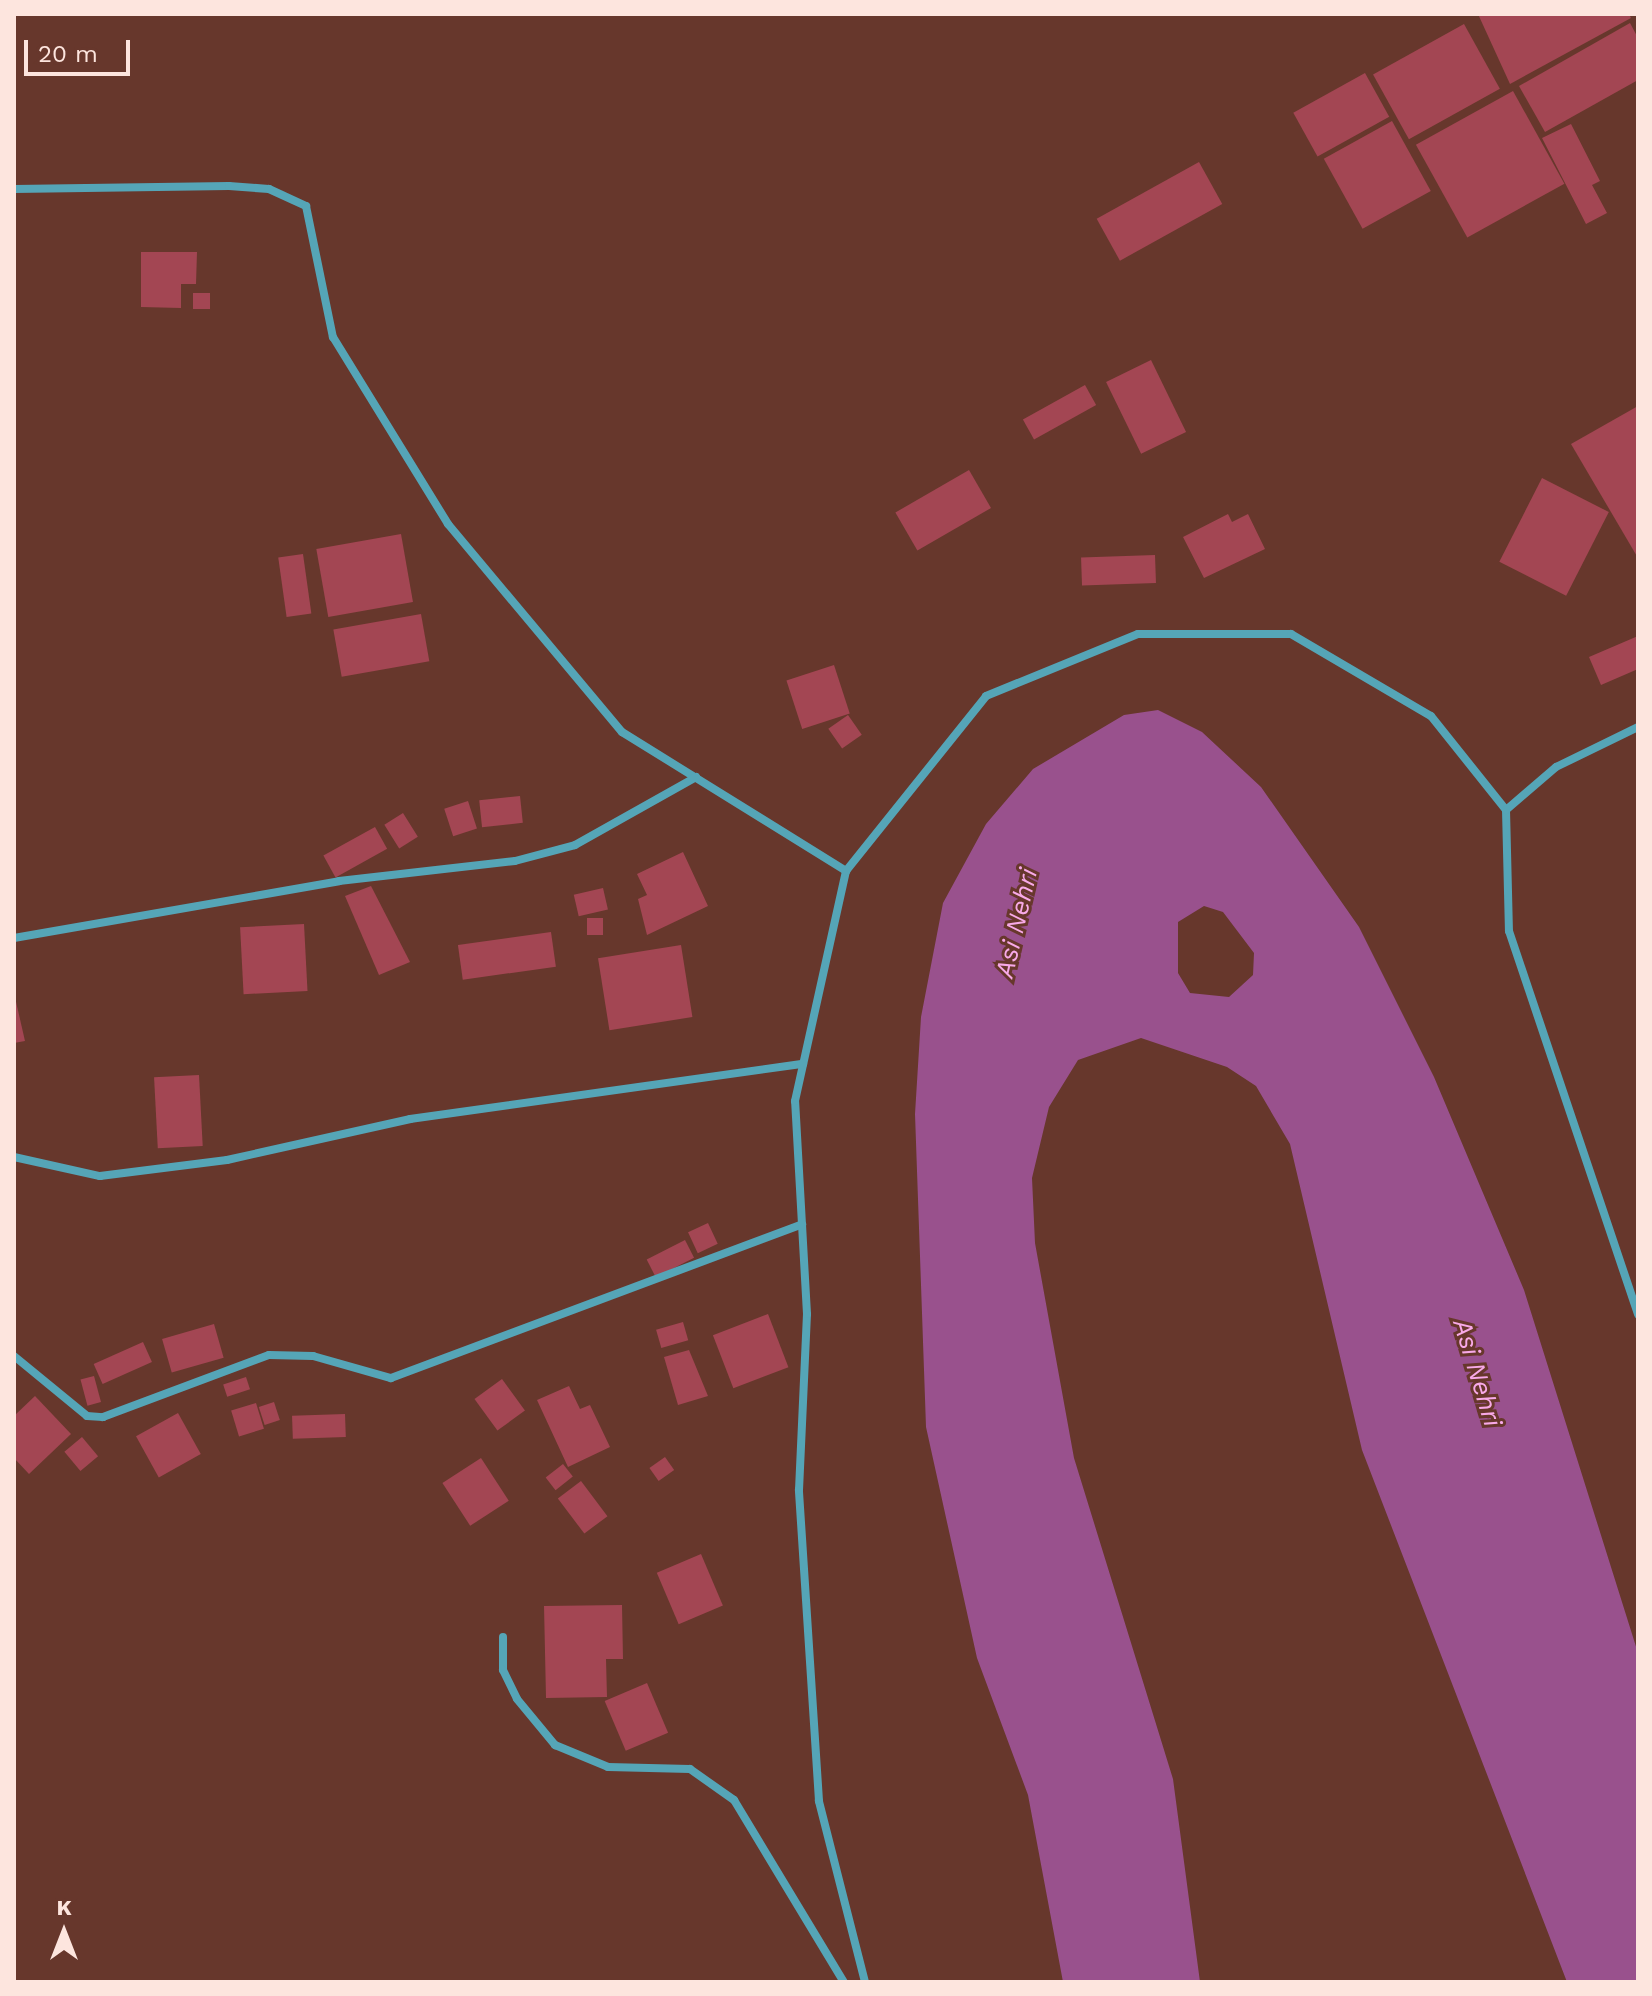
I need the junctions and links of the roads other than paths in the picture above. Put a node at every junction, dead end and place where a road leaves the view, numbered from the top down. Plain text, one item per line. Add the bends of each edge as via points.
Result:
1 (14, 189) edge
2 (1638, 727) edge
3 (696, 777) junction
4 (1506, 810) junction
5 (846, 871) junction
6 (14, 938) edge
7 (803, 1064) junction
8 (14, 1157) edge
9 (802, 1224) junction
10 (1638, 1315) edge
11 (14, 1356) edge
12 (503, 1637) dead end
13 (844, 1982) edge
14 (865, 1982) edge

1 - 3 street via 229,186 269,189 306,206 333,337 448,524 622,732
2 - 4 street via 1556,767
3 - 5 street
3 - 6 street via 575,845 515,861 339,881
4 - 5 street via 1431,716 1291,634 1138,634 986,696
4 - 10 street via 1509,931
5 - 7 street
7 - 8 street via 410,1119 227,1160 100,1176
7 - 9 street via 795,1101
9 - 11 street via 391,1378 313,1356 269,1355 103,1417 87,1416
9 - 14 street via 807,1314 799,1490 819,1801
12 - 13 street via 510,1685 555,1745 608,1767 690,1769 734,1800

